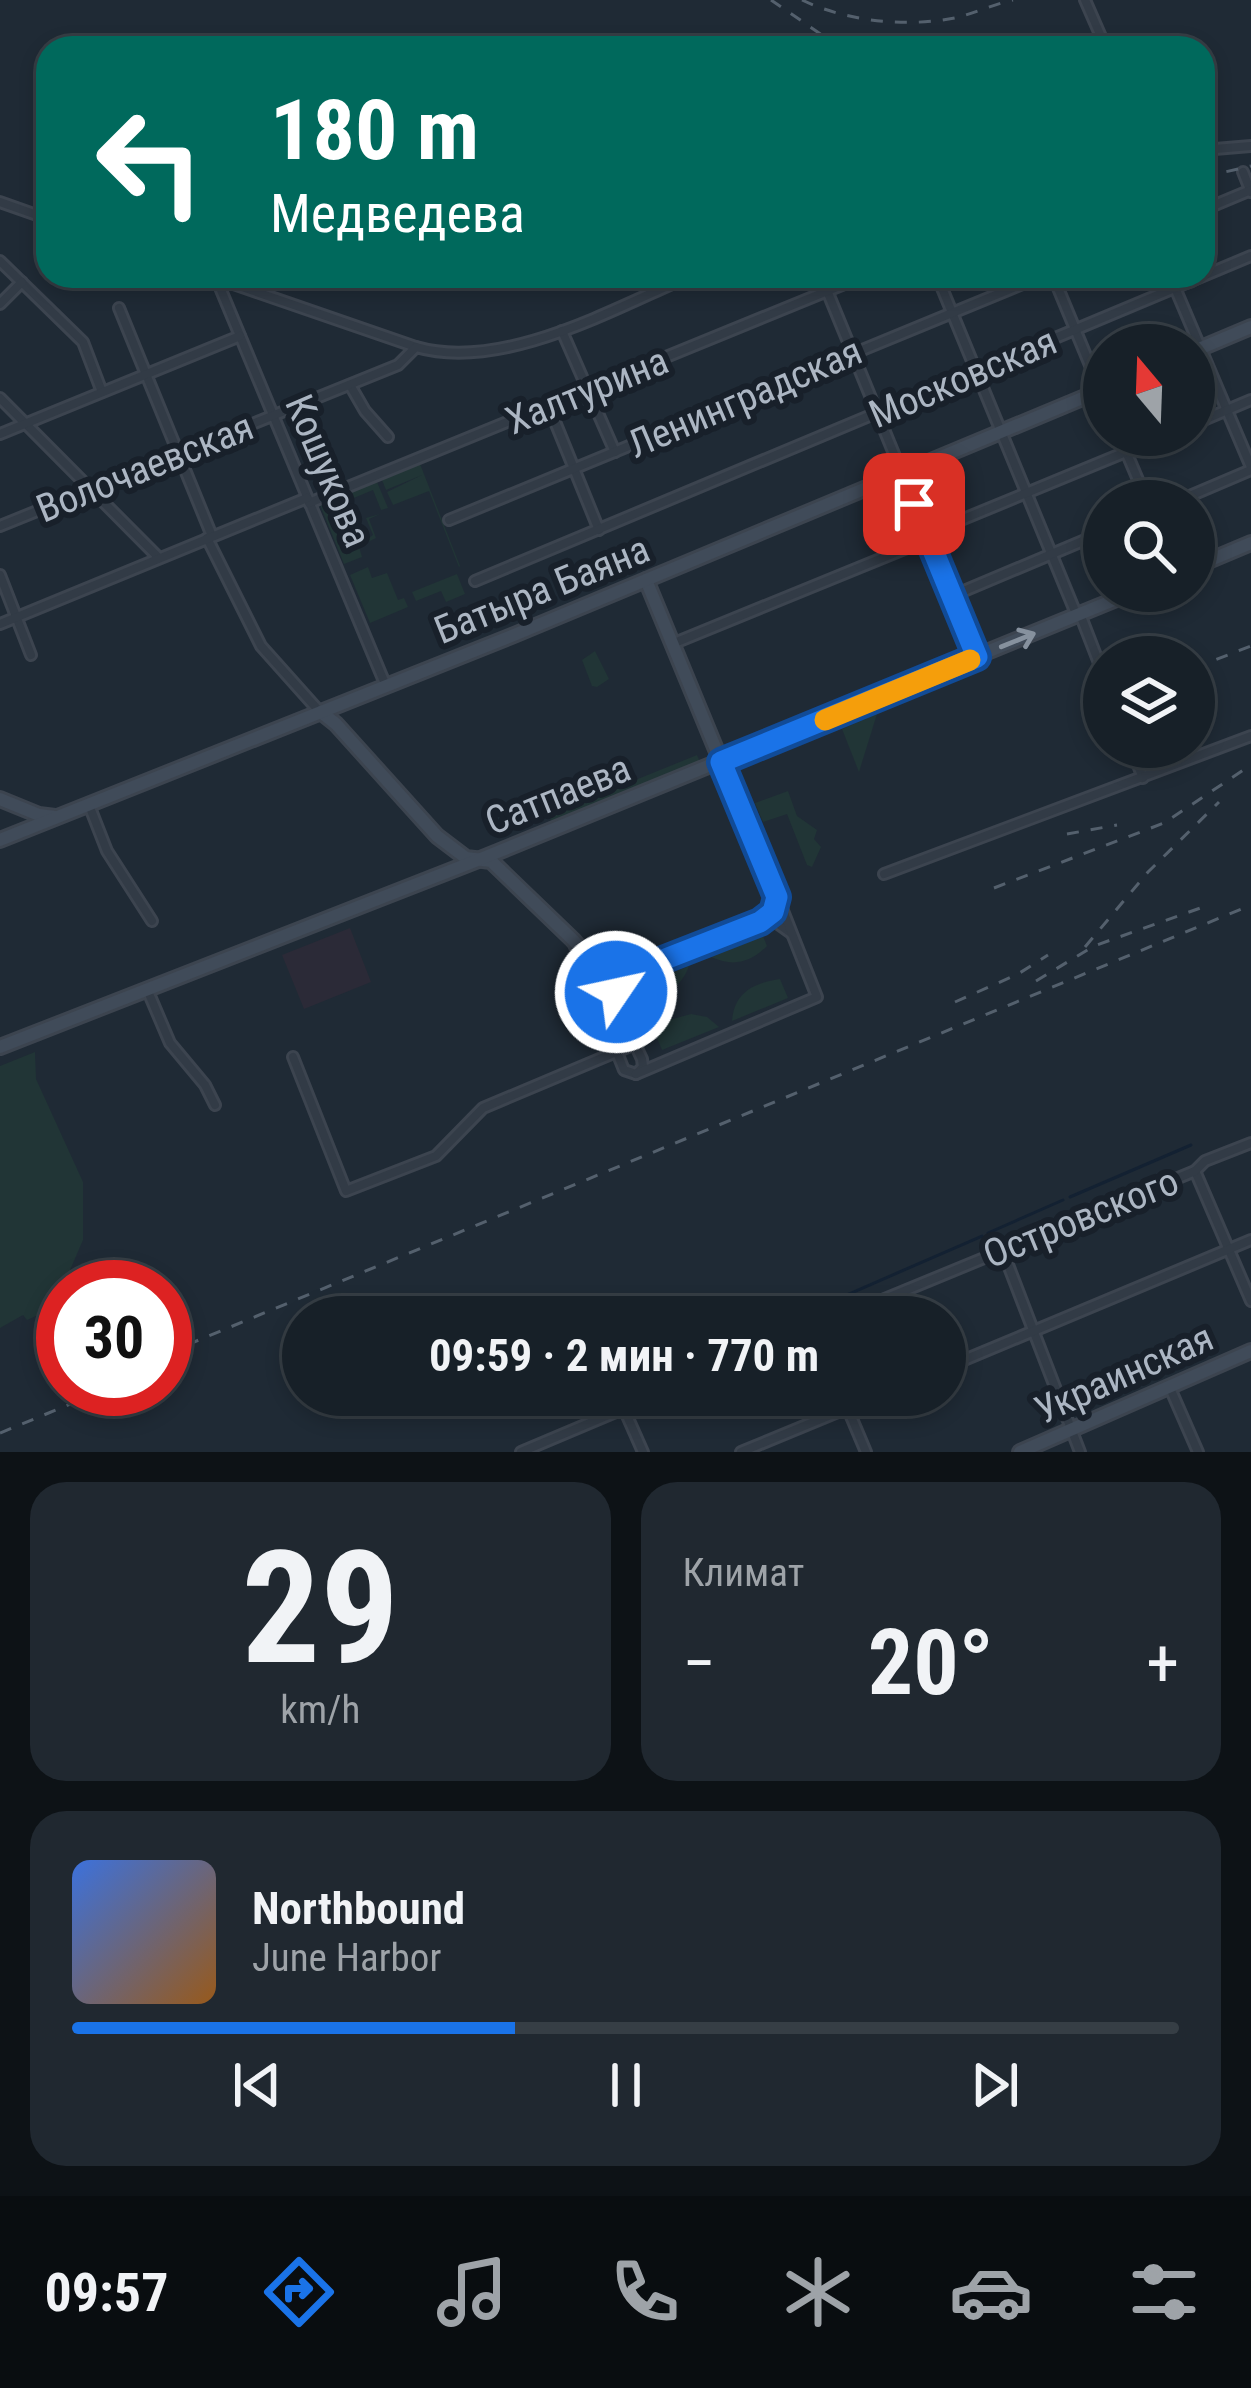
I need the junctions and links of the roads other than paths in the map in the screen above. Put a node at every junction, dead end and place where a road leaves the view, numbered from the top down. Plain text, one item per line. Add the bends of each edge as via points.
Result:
1 (1085, 0) edge
2 (1101, 36) edge
3 (1251, 146) edge
4 (1215, 149) edge
5 (1243, 172) dead end
6 (1251, 191) edge
7 (0, 202) edge
8 (1215, 204) edge
9 (36, 215) edge
10 (1251, 256) edge
11 (0, 261) edge
12 (1215, 271) edge
13 (22, 282) junction
14 (218, 288) edge
15 (245, 288) edge
16 (662, 288) edge
17 (826, 288) edge
18 (834, 288) edge
19 (942, 288) edge
20 (1013, 288) edge
21 (1058, 288) edge
22 (1175, 288) joint
23 (827, 291) junction
24 (0, 304) edge
25 (119, 308) dead end
26 (952, 313) junction
27 (1188, 324) edge
28 (1251, 327) edge
29 (1076, 330) junction
30 (562, 331) junction
31 (240, 336) junction
32 (1215, 342) edge
33 (416, 347) junction
34 (1083, 348) edge
35 (852, 353) junction
36 (977, 372) junction
37 (145, 375) junction
38 (350, 385) junction
39 (1215, 386) edge
40 (588, 391) junction
41 (102, 392) junction
42 (0, 398) edge
43 (1251, 400) edge
44 (1083, 401) edge
45 (549, 407) junction
46 (1227, 410) junction
47 (877, 414) junction
48 (1215, 415) edge
49 (273, 416) junction
50 (25, 424) junction
51 (1002, 432) junction
52 (0, 434) edge
53 (388, 436) dead end
54 (615, 452) junction
55 (178, 454) junction
56 (1116, 456) edge
57 (573, 469) junction
58 (1251, 469) edge
59 (902, 474) junction
60 (1215, 485) edge
61 (91, 489) junction
62 (1028, 492) junction
63 (308, 501) junction
64 (449, 520) dead end
65 (0, 526) edge
66 (599, 530) junction
67 (928, 536) junction
68 (209, 537) junction
69 (1083, 541) edge
70 (1251, 543) edge
71 (1052, 554) junction
72 (159, 558) junction
73 (1215, 558) edge
74 (0, 574) edge
75 (646, 580) junction
76 (475, 581) dead end
77 (952, 596) junction
78 (1086, 612) edge
79 (1079, 615) junction
80 (16, 617) junction
81 (0, 624) edge
82 (1088, 636) edge
83 (673, 644) junction
84 (31, 655) dead end
85 (977, 657) junction
86 (386, 686) junction
87 (338, 706) junction
88 (321, 712) junction
89 (336, 724) junction
90 (1251, 736) edge
91 (721, 762) junction
92 (1139, 768) edge
93 (1143, 778) junction
94 (5, 802) edge
95 (89, 805) junction
96 (57, 817) junction
97 (437, 836) junction
98 (5, 838) edge
99 (453, 849) junction
100 (483, 858) junction
101 (451, 871) junction
102 (884, 874) dead end
103 (421, 881) junction
104 (777, 897) junction
105 (152, 921) dead end
106 (760, 922) junction
107 (793, 935) junction
108 (573, 940) junction
109 (615, 976) junction
110 (147, 989) junction
111 (616, 997) junction
112 (635, 1044) junction
113 (0, 1048) edge
114 (617, 1052) junction
115 (292, 1057) dead end
116 (636, 1074) junction
117 (214, 1105) dead end
118 (1251, 1143) edge
119 (1195, 1172) junction
120 (1251, 1240) edge
121 (1002, 1249) junction
122 (1228, 1250) junction
123 (891, 1296) edge
124 (1251, 1301) edge
125 (1036, 1331) junction
126 (1251, 1351) edge
127 (966, 1359) edge
128 (1169, 1387) junction
129 (607, 1416) edge
130 (627, 1416) edge
131 (829, 1416) edge
132 (851, 1416) edge
133 (1071, 1430) junction
134 (521, 1452) edge
135 (643, 1452) edge
136 (741, 1452) edge
137 (866, 1452) edge
138 (1020, 1452) edge
139 (1081, 1452) edge
140 (1198, 1452) edge

1 - 2 street
3 - 4 street
5 - 6 street
6 - 8 street
7 - 9 street
10 - 12 street, Московская
11 - 13 street
13 - 24 street
13 - 41 street via 82,341
14 - 31 street, Кошукова
15 - 33 street
16 - 30 street
17 - 23 street
18 - 23 street, Халтурина
19 - 26 street
20 - 26 street, Ленинградская
21 - 29 street
22 - 27 street
22 - 29 street, Московская
23 - 35 street
23 - 40 street, Халтурина
25 - 37 street
26 - 35 street, Ленинградская
26 - 36 street
28 - 32 street
29 - 34 street
29 - 36 street, Московская
30 - 33 street via 479,352
30 - 40 street
31 - 37 street
31 - 49 street, Кошукова
33 - 38 street, Волочаевская via 405,362
35 - 47 street
35 - 54 street, Ленинградская
36 - 47 street, Московская
36 - 51 street
37 - 41 street
37 - 55 street
38 - 49 street, Волочаевская
38 - 53 street
39 - 46 street
40 - 45 street, Халтурина
40 - 54 street
41 - 50 street
42 - 50 street
43 - 46 street
44 - 51 street, Батыра Баяна
45 - 57 street
45 - 63 street, Халтурина
46 - 48 street
46 - 58 street
47 - 59 street
47 - 66 street, Московская
49 - 55 street, Волочаевская
49 - 63 street, Кошукова
50 - 52 street
50 - 61 street
51 - 59 street, Батыра Баяна
51 - 62 street
54 - 57 street, Ленинградская
55 - 61 street, Волочаевская
55 - 68 street
56 - 62 street
57 - 64 street, Ленинградская
57 - 66 street
58 - 60 street
59 - 67 street
59 - 75 street, Батыра Баяна
61 - 65 street, Волочаевская
61 - 72 street
62 - 67 street
62 - 71 street
63 - 68 street, Халтурина
63 - 86 street, Кошукова
66 - 76 street, Московская
67 - 77 street
67 - 83 street
68 - 72 street, Халтурина
68 - 88 street via 261,646
69 - 71 street
70 - 73 street
71 - 77 street
71 - 79 street
72 - 80 street, Халтурина
74 - 80 street
75 - 83 street
75 - 86 street, Батыра Баяна
77 - 85 street
78 - 79 street, Сатпаева
79 - 82 street
85 -> 79 street, Сатпаева
80 - 81 street, Халтурина
80 - 84 street
83 - 91 street
85 - 91 street, Сатпаева
86 - 87 street, Батыра Баяна
87 - 88 street, Батыра Баяна
87 - 89 street via 330,713
88 - 89 street
88 - 95 street, Батыра Баяна
89 - 97 street
90 - 93 street
91 - 100 street, Сатпаева
91 - 104 street
92 - 93 street
93 - 102 street
94 - 96 street
94 - 98 street via 22,823
95 - 96 street, Батыра Баяна
95 - 105 street via 107,851
96 - 98 street, Батыра Баяна
97 - 99 street
97 - 103 street via 447,860
99 - 100 street
99 - 101 street via 459,862
100 - 101 street, Сатпаева
100 - 108 street
101 - 103 street, Сатпаева
103 - 110 street, Сатпаева
104 - 106 street
104 - 107 street
106 - 107 street
106 - 109 street
107 - 116 street via 817,997
108 - 109 street
108 - 114 street
109 - 111 street
109 - 111 street
110 - 113 street, Сатпаева
110 - 117 street via 170,1043
111 - 112 street
112 - 114 street
112 - 116 street via 643,1064
114 - 115 street via 483,1108 436,1156 346,1191
114 - 116 street via 626,1072
118 - 119 street, Островского
119 - 121 street, Островского
119 - 122 street
120 - 122 street
121 - 123 street, Островского
121 - 125 street
122 - 124 street
122 - 125 street
125 - 127 street
125 - 133 street
126 - 128 street, Украинская
128 - 133 street, Украинская
128 - 140 street
129 - 134 street
130 - 135 street
131 - 136 street
132 - 137 street
133 - 138 street, Украинская
133 - 139 street

